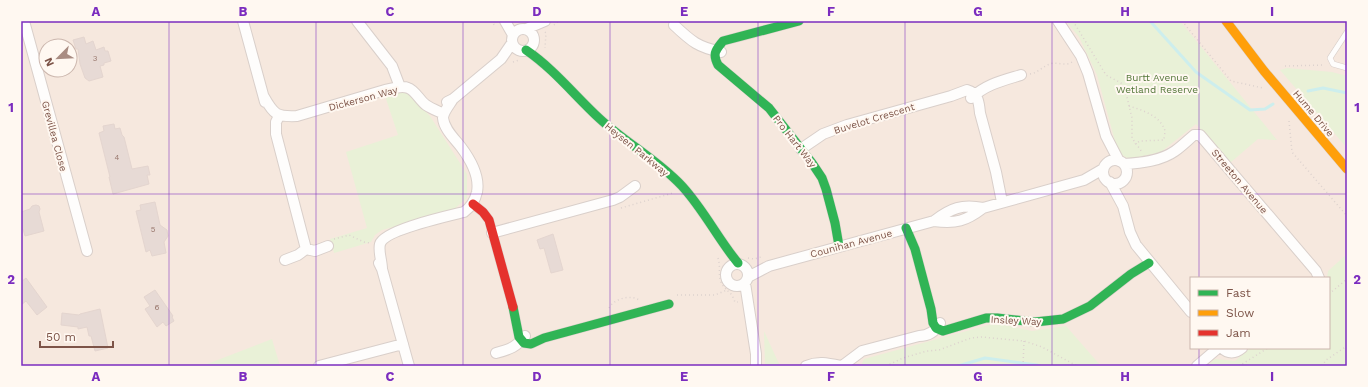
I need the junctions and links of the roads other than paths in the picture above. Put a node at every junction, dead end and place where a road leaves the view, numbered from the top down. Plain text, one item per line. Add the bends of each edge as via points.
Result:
1 (24, 21) edge
2 (244, 21) edge
3 (357, 21) edge
4 (505, 21) edge
5 (508, 21) edge
6 (545, 21) edge
7 (799, 21) edge
8 (1058, 21) edge
9 (1215, 21) edge
10 (1226, 21) edge
11 (674, 25) dead end
12 (1347, 32) edge
13 (735, 38) joint
14 (523, 40) junction
15 (719, 52) junction
16 (541, 60) joint
17 (1347, 68) edge
18 (1264, 71) junction
19 (731, 74) joint
20 (1021, 75) road end
21 (400, 87) junction
22 (973, 96) junction
23 (441, 112) junction
24 (277, 119) junction
25 (1106, 136) junction
26 (801, 149) junction
27 (1105, 166) junction
28 (1347, 169) edge
29 (1123, 170) junction
30 (1084, 180) junction
31 (1109, 182) junction
32 (634, 186) dead end
33 (1004, 202) junction
34 (473, 204) junction
35 (1123, 206) junction
36 (983, 208) junction
37 (934, 221) junction
38 (835, 223) joint
39 (909, 227) junction
40 (396, 231) junction
41 (492, 233) junction
42 (330, 242) road end
43 (842, 245) junction
44 (724, 246) junction
45 (306, 249) junction
46 (915, 249) joint
47 (87, 251) dead end
48 (285, 260) dead end
49 (1148, 260) junction
50 (743, 262) junction
51 (766, 266) junction
52 (728, 268) junction
53 (382, 269) junction
54 (1131, 274) joint
55 (1318, 277) edge
56 (746, 280) junction
57 (730, 288) junction
58 (669, 304) dead end
59 (746, 304) junction
60 (931, 309) joint
61 (1190, 311) edge
62 (516, 319) joint
63 (960, 325) joint
64 (937, 326) junction
65 (523, 338) junction
66 (544, 338) joint
67 (403, 344) junction
68 (1217, 349) edge
69 (1223, 349) edge
70 (1240, 349) edge
71 (496, 353) dead end
72 (319, 366) edge
73 (409, 366) edge
74 (756, 366) edge
75 (806, 366) edge
76 (841, 366) edge
77 (1197, 366) edge

1 - 47 street, Grevillea Close
2 - 24 street via 264,97
3 - 21 street via 392,66
4 - 14 street, Heysen Parkway
5 - 14 street, Heysen Parkway
6 - 14 street
7 - 13 street
8 - 25 street via 1081,56
9 - 18 street, Hume Drive
10 - 18 street, Hume Drive
11 - 15 street via 692,42
12 - 17 lane via 1330,56 1333,64
13 - 15 street
14 - 16 street, Heysen Parkway
14 - 23 street via 507,59 453,99
15 - 19 street, Pro Hart Way
16 - 44 street, Heysen Parkway via 600,119 667,171 683,187 715,229
18 - 28 street, Hume Drive
19 - 26 street, Pro Hart Way via 769,108
20 - 22 street via 994,82
21 - 23 street, Dickerson Way via 412,90 420,100
21 - 24 street, Dickerson Way via 297,116
22 - 26 street, Buvelot Crescent via 952,96 846,124 823,134
22 - 33 street
23 - 34 street via 445,125 467,157 476,176 478,186
24 - 45 street via 277,138
25 - 27 street
25 - 29 street
26 - 38 street, Pro Hart Way via 822,178
27 - 29 street via 1113,160
27 - 30 street, Counihan Avenue
27 - 31 street via 1104,175
29 - 31 street via 1117,183
29 - 35 street
29 - 55 street, Streeton Avenue via 1164,157 1194,135 1200,135 1316,271
30 - 31 street, Counihan Avenue
30 - 33 street, Counihan Avenue
31 - 35 street
32 - 41 street via 614,200
33 - 36 street, Counihan Avenue
34 - 40 street via 464,212
34 - 41 street via 489,220
35 - 49 street via 1136,245
36 - 37 street, Counihan Avenue via 964,220 946,223
36 - 37 street, Counihan Avenue via 956,207
37 - 39 street, Counihan Avenue
38 - 43 street, Pro Hart Way
39 - 43 street, Counihan Avenue
39 - 46 street
40 - 53 street via 380,244
40 - 53 street via 381,233 374,244
41 - 62 street
42 - 45 street via 315,250
43 - 51 street, Counihan Avenue
44 - 50 street, Heysen Parkway
44 - 52 street, Heysen Parkway
45 - 48 street
46 - 60 street
49 - 54 street, Insley Way via 1137,266
49 - 61 street
50 - 51 street, Counihan Avenue
50 - 52 street
50 - 56 street via 748,272
51 - 56 street, Counihan Avenue
52 - 57 street, Heysen Parkway via 726,275 731,284
53 - 67 street
54 - 63 street, Insley Way via 1096,303 1062,319 1032,323 993,318
56 - 57 street, Counihan Avenue via 741,285
56 - 59 street
57 - 59 street
58 - 66 street
59 - 74 street
60 - 64 street
62 - 65 street
63 - 64 street, Insley Way
64 - 76 street via 925,336 862,351
65 - 66 street
65 - 71 street via 511,349
67 - 72 street
67 - 73 street
68 - 77 street
69 - 70 street via 1233,353
75 - 76 street via 824,362

